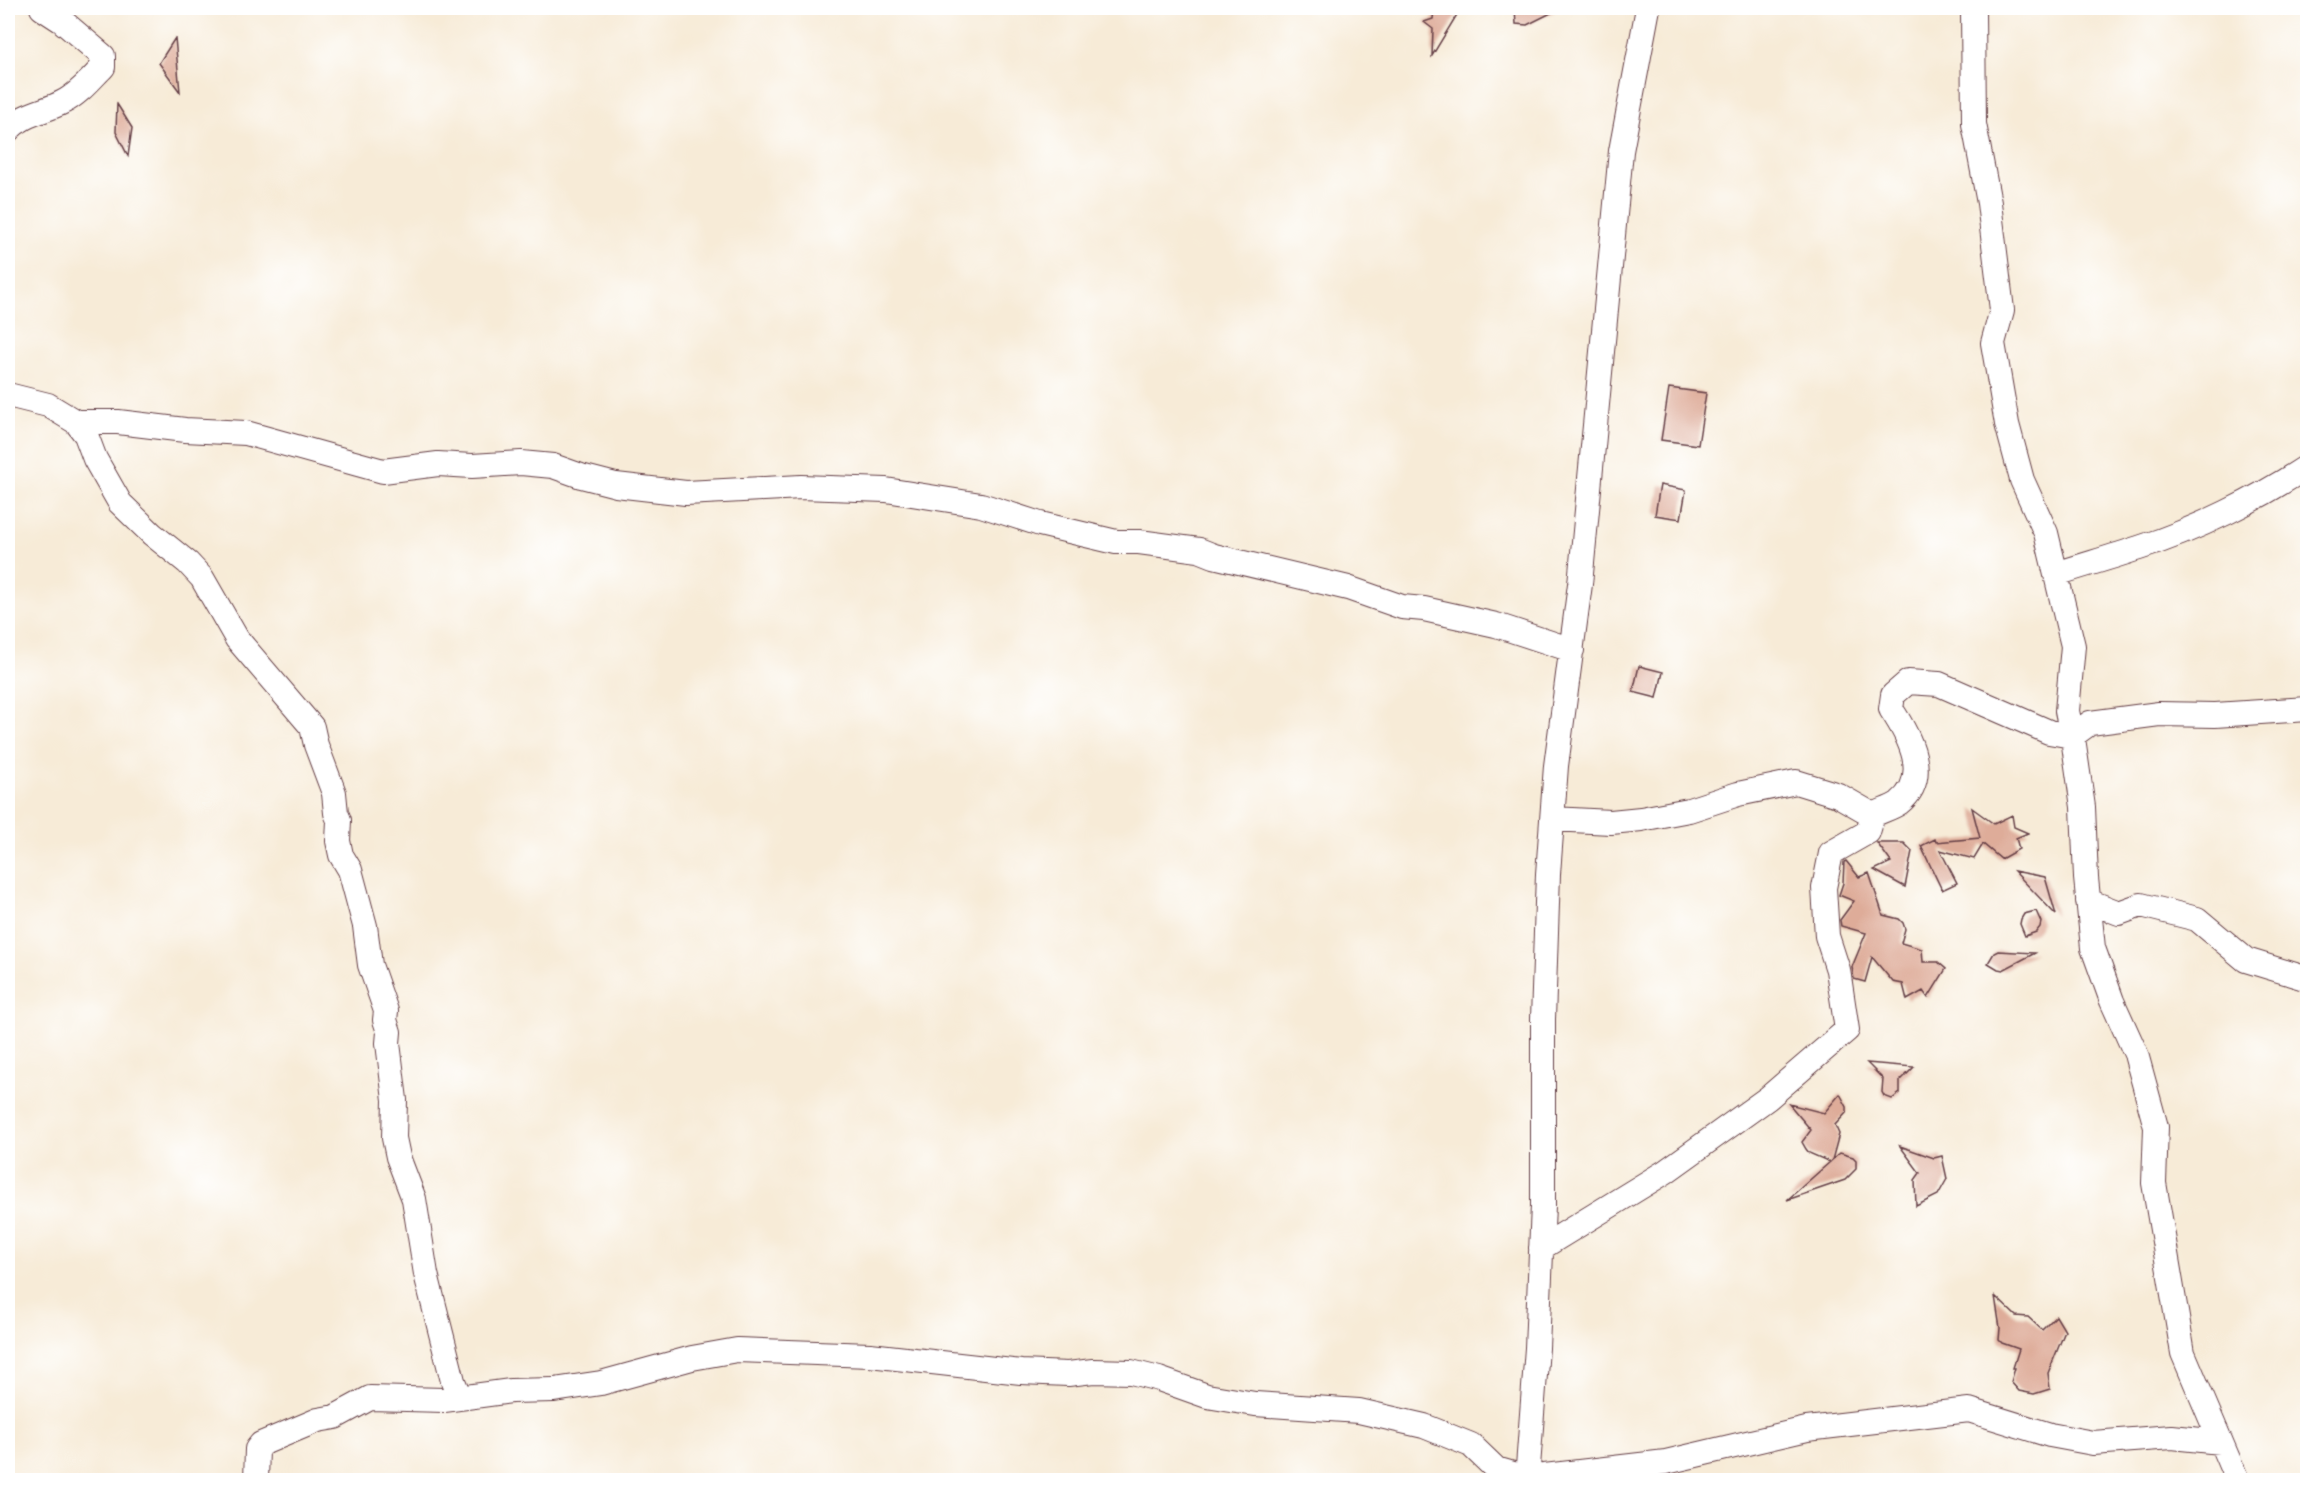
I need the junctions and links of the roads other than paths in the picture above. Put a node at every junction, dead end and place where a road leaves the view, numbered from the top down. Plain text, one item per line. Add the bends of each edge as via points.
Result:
1 (42, 8) edge
2 (1648, 8) edge
3 (1973, 8) edge
4 (8, 130) edge
5 (8, 395) edge
6 (76, 422) junction
7 (2307, 466) edge
8 (2056, 574) junction
9 (1572, 650) junction
10 (2307, 708) edge
11 (2072, 736) junction
12 (1873, 815) junction
13 (1552, 819) junction
14 (2088, 901) junction
15 (2307, 979) edge
16 (1541, 1248) junction
17 (460, 1398) junction
18 (2220, 1442) junction
19 (1491, 1475) edge
20 (1527, 1479) edge
21 (256, 1480) edge
22 (2237, 1480) edge

1 - 4 street via 94,47 103,57 103,67 63,102 34,112
2 - 9 street via 1621,151
3 - 8 street via 1974,124 1989,203 2002,310 1993,343 2007,424 2022,480 2046,533
5 - 6 street via 48,405
6 - 9 street via 246,433 383,471 438,464 521,463 553,466 616,485 686,493 801,487 932,495 1116,542 1199,550 1348,588 1402,607 1496,625
6 - 17 street via 120,503 202,578 237,639 312,727 334,793 341,855 350,870 365,926 370,965 386,1011 398,1157 414,1199 426,1274
7 - 8 street via 2208,521 2141,548
8 - 11 street via 2073,646 2067,711
9 - 13 street
10 - 11 street via 2215,715 2159,714 2090,723
11 - 12 street via 2049,732 1940,684 1908,682 1893,695 1891,709 1905,730 1916,760 1915,782 1899,803
11 - 14 street via 2082,807
12 - 13 street via 1838,795 1796,782 1641,819
12 - 16 street via 1868,832 1831,853 1824,888 1827,936 1838,970 1847,1030 1768,1098 1674,1165
13 - 16 street via 1543,1019
14 - 15 street via 2119,913 2141,905 2197,919 2246,960
14 - 18 street via 2093,948 2136,1054 2157,1127 2154,1184 2182,1353
16 - 20 street via 1538,1348
17 - 19 street via 601,1383 737,1350 870,1354 1021,1372 1131,1372 1208,1396 1359,1412 1424,1426 1471,1445
17 - 21 street via 370,1398 335,1418 318,1420 261,1444 257,1449
18 - 20 street via 2172,1437 2093,1443 2050,1435 1969,1410 1807,1429 1666,1462
18 - 22 street
19 - 20 street

